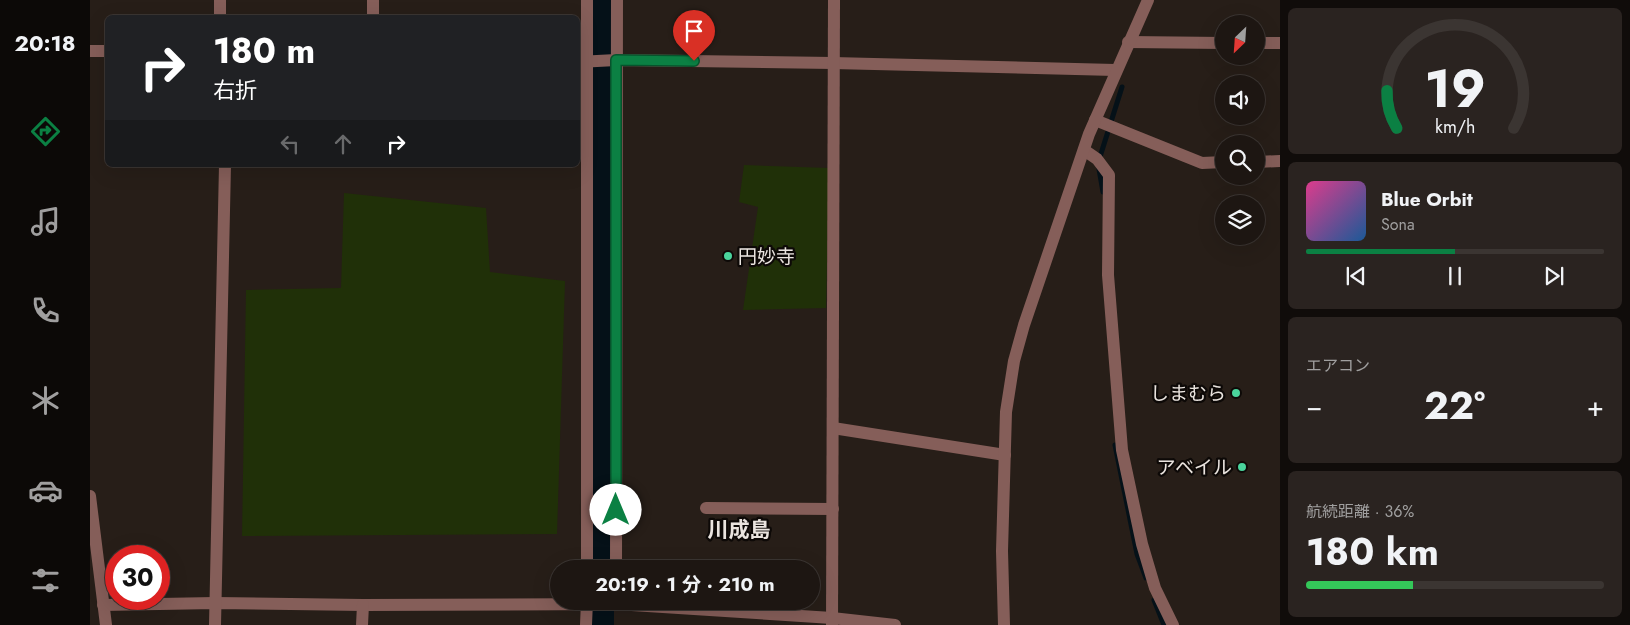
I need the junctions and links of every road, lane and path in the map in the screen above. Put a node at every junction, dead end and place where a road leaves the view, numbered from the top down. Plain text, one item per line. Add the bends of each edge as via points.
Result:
1 (220, 0) edge
2 (373, 0) edge
3 (587, 0) edge
4 (616, 0) edge
5 (834, 0) edge
6 (1148, 0) edge
7 (220, 15) edge
8 (373, 15) edge
9 (1128, 42) junction
10 (1215, 42) edge
11 (1265, 43) edge
12 (1280, 43) edge
13 (90, 51) edge
14 (105, 51) edge
15 (615, 60) junction
16 (584, 62) edge
17 (832, 63) junction
18 (1115, 70) junction
19 (1104, 123) junction
20 (1084, 150) junction
21 (1280, 161) edge
22 (1215, 162) edge
23 (1265, 162) edge
24 (226, 167) edge
25 (833, 428) junction
26 (1005, 456) junction
27 (90, 496) edge
28 (706, 508) dead end
29 (833, 509) junction
30 (91, 514) edge
31 (587, 560) edge
32 (616, 560) edge
33 (215, 603) junction
34 (550, 603) edge
35 (103, 605) junction
36 (363, 605) junction
37 (587, 610) edge
38 (699, 610) edge
39 (832, 621) edge
40 (106, 625) edge
41 (215, 625) edge
42 (362, 625) edge
43 (586, 625) edge
44 (895, 625) edge
45 (1004, 625) edge
46 (1173, 625) edge

1 - 7 street
2 - 8 street
3 - 16 street
4 - 15 street
5 - 17 street
6 - 9 street
9 - 10 street
9 - 18 street
11 - 12 street
13 - 14 street
15 - 16 street
15 - 17 street
15 - 32 street
16 - 31 street
17 - 18 street
17 - 25 street
18 - 19 street
19 - 20 street
19 - 22 street via 1202,163
20 - 26 street via 1014,361 1006,412
20 - 46 street via 1097,159 1109,175 1108,275 1122,450 1142,544 1155,588
21 - 23 street
24 - 33 street
25 - 26 street
25 - 29 street
26 - 45 street
27 - 30 street
28 - 29 street
29 - 39 street
30 - 35 street
33 - 35 street
33 - 36 street
33 - 41 street
34 - 36 street
35 - 40 street
36 - 42 street
37 - 43 street
38 - 39 street
39 - 44 street

